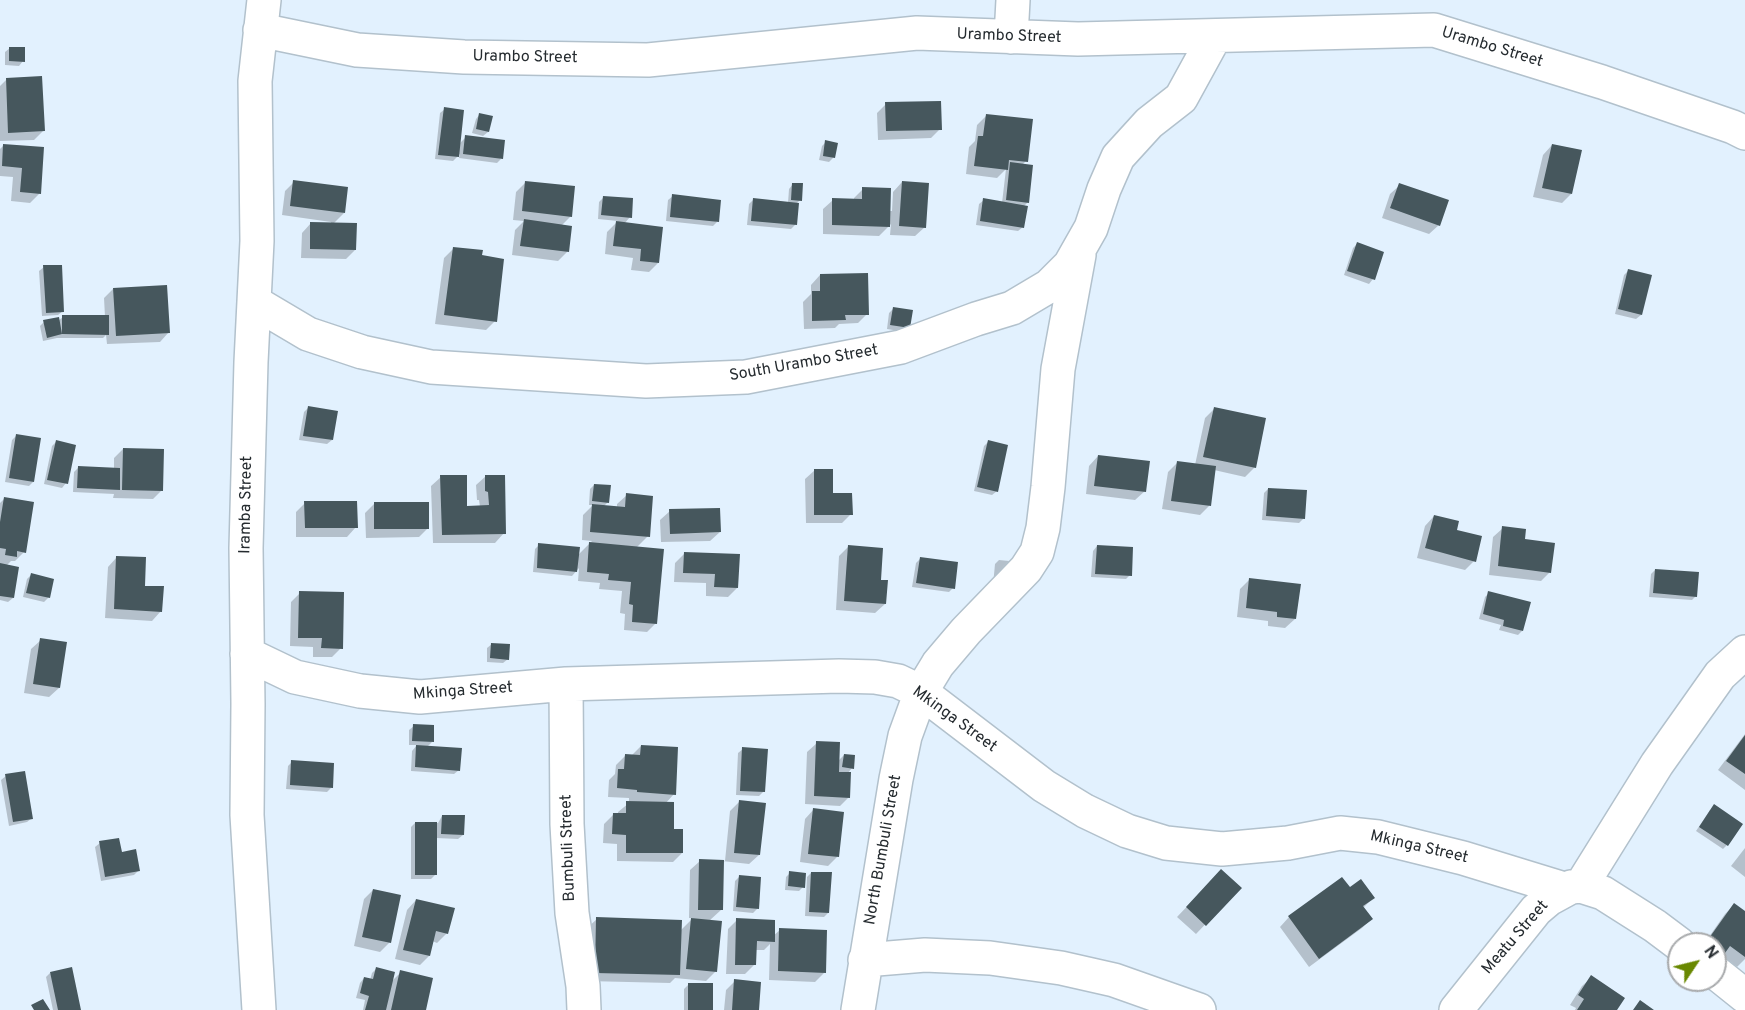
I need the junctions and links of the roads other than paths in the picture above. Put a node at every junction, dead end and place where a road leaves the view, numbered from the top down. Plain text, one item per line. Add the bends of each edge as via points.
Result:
1 (1013, 0) edge
2 (262, 15) edge
3 (1215, 36) junction
4 (1011, 37) junction
5 (1745, 133) edge
6 (1081, 245) junction
7 (254, 303) junction
8 (1745, 652) edge
9 (247, 654) junction
10 (566, 684) junction
11 (921, 692) junction
12 (1572, 887) junction
13 (1667, 935) edge
14 (865, 960) junction
15 (1727, 982) edge
16 (1745, 996) edge
17 (259, 1010) edge
18 (584, 1010) edge
19 (858, 1010) edge
20 (1199, 1010) edge
21 (1456, 1010) edge

1 - 4 street
2 - 4 street, Urambo Street via 357,50 464,57 648,60 917,33
2 - 7 street, Iramba Street via 255,81
3 - 4 street, Urambo Street
3 - 5 street, Urambo Street via 1434,30 1613,86
3 - 6 street, South Urambo Street via 1181,98 1149,123 1118,157
6 - 7 street, South Urambo Street via 1070,265 1049,286 1012,308 901,347 746,377 646,381 430,368 308,334
6 - 11 street, North Bumbuli Street via 1058,369 1051,467 1038,552 945,656
7 - 9 street, Iramba Street via 246,537
8 - 12 street via 1720,675
9 - 10 street, Mkinga Street via 295,677 420,697
9 - 17 street, Iramba Street via 247,815
10 - 11 street, Mkinga Street via 863,676 898,681
10 - 18 street, Bumbuli Street via 567,824 572,913
11 - 12 street, Mkinga Street via 1044,786 1127,831 1166,843 1222,849 1340,833 1378,837
11 - 14 street, North Bumbuli Street via 904,736
12 - 13 street via 1603,893
12 - 21 street, Meatu Street via 1536,910
14 - 19 street, North Bumbuli Street
14 - 20 street via 925,955 990,958 1061,968 1114,980
15 - 16 street

